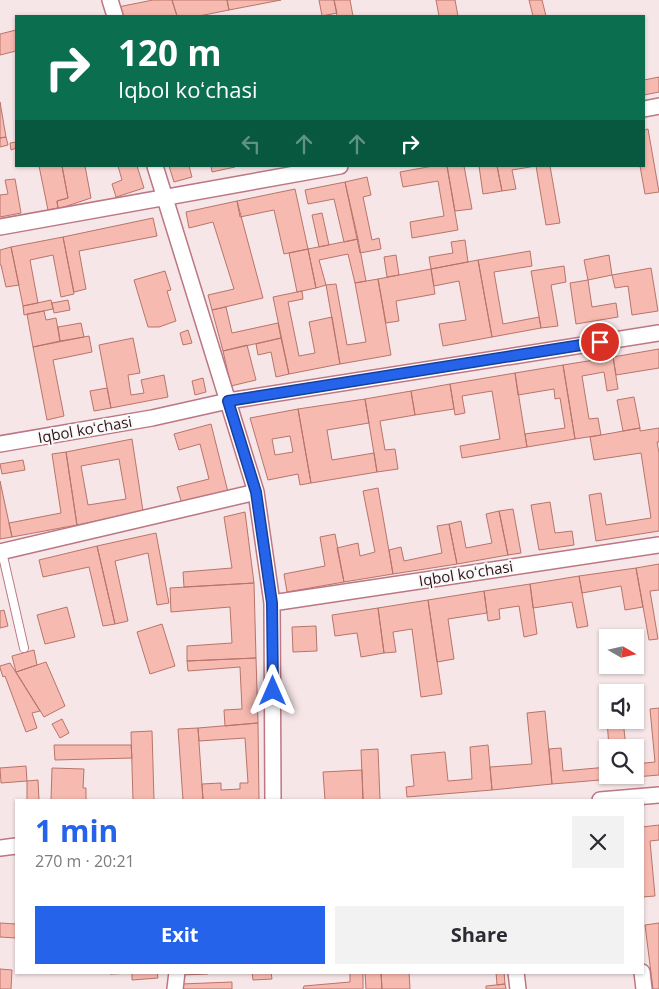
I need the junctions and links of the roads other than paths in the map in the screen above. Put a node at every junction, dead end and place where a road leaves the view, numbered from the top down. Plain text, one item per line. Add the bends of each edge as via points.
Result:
1 (110, 0) edge
2 (114, 15) edge
3 (659, 106) edge
4 (645, 109) edge
5 (155, 167) edge
6 (334, 167) edge
7 (163, 197) junction
8 (0, 227) edge
9 (659, 333) edge
10 (228, 401) junction
11 (0, 444) edge
12 (256, 492) junction
13 (659, 545) edge
14 (1, 552) edge
15 (272, 603) junction
16 (24, 648) dead end
17 (659, 795) edge
18 (273, 799) edge
19 (627, 799) edge
20 (15, 846) edge
21 (0, 848) edge
22 (177, 974) edge
23 (516, 974) edge
24 (642, 974) edge
25 (174, 989) edge
26 (518, 989) edge
27 (644, 989) edge

1 - 2 street
3 - 4 street
5 - 7 street
6 - 7 street
7 - 8 street
7 - 10 street
9 - 10 street, Iqbol koʻchasi
10 - 11 street, Iqbol koʻchasi via 152,418
10 - 12 street
12 - 14 street
12 - 15 street
13 - 15 street, Iqbol koʻchasi
14 - 16 lane
15 - 18 street
17 - 19 street
20 - 21 street
22 - 25 street
23 - 26 street
24 - 27 street

